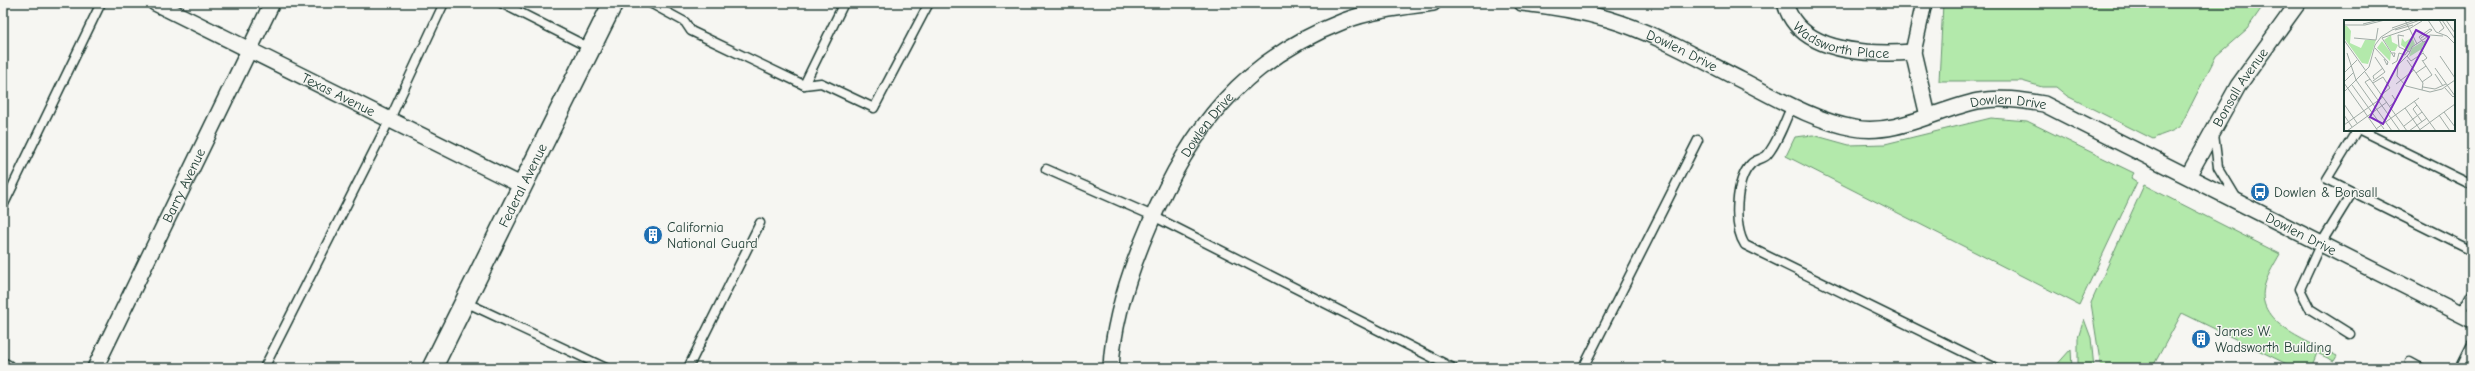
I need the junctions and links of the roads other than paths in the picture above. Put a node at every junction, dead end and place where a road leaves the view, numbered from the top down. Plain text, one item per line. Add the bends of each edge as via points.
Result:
1 (102, 3) edge
2 (154, 3) edge
3 (272, 3) edge
4 (444, 3) edge
5 (501, 3) edge
6 (613, 3) edge
7 (650, 3) edge
8 (844, 3) edge
9 (929, 3) edge
10 (1433, 3) edge
11 (1522, 3) edge
12 (1784, 3) edge
13 (1924, 3) edge
14 (2298, 3) edge
15 (590, 48) junction
16 (248, 50) junction
17 (1912, 52) junction
18 (804, 85) junction
19 (1792, 105) junction
20 (1928, 116) junction
21 (390, 119) junction
22 (2214, 130) junction
23 (2356, 131) edge
24 (2362, 131) edge
25 (1698, 140) dead end
26 (1046, 169) dead end
27 (2188, 176) junction
28 (2472, 185) edge
29 (523, 186) junction
30 (2352, 193) junction
31 (2239, 201) junction
32 (3, 206) edge
33 (1153, 216) junction
34 (760, 223) dead end
35 (2320, 245) junction
36 (2472, 251) edge
37 (2472, 292) edge
38 (465, 302) junction
39 (2466, 317) edge
40 (2350, 334) dead end
41 (2472, 344) edge
42 (2410, 362) dead end
43 (3, 366) edge
44 (7, 368) edge
45 (94, 368) edge
46 (264, 368) edge
47 (432, 368) edge
48 (606, 368) edge
49 (688, 368) edge
50 (1111, 368) edge
51 (1453, 368) edge
52 (1583, 368) edge
53 (1996, 368) edge
54 (2422, 368) edge
55 (2460, 368) edge

1 - 32 lane
2 - 16 street, Texas Avenue
3 - 16 street, Barry Avenue
4 - 21 lane
5 - 15 lane
6 - 15 street, Federal Avenue
7 - 18 lane via 685,22 691,31
8 - 18 lane
9 - 18 lane via 874,108 821,83
10 - 33 street, Dowlen Drive via 1345,20 1301,40 1260,66 1227,96 1203,126 1180,160
11 - 19 street, Dowlen Drive via 1560,7 1609,19 1648,34
12 - 17 street, Wadsworth Place via 1793,24 1813,39 1857,53
13 - 17 street
14 - 22 street, Bonsall Avenue via 2238,86
15 - 29 street, Federal Avenue
16 - 21 street, Texas Avenue
16 - 45 street, Barry Avenue
17 - 20 street
19 - 20 street, Dowlen Drive via 1855,128 1879,129
19 - 53 lane via 1767,156 1752,163 1743,176 1738,191 1739,235 1745,245
20 - 27 street, Dowlen Drive via 1978,101 2009,98 2044,104 2143,156
21 - 29 street, Texas Avenue
21 - 46 lane
22 - 27 street, Bonsall Avenue
22 - 31 lane via 2213,142 2218,167
23 - 30 lane via 2327,179
24 - 28 lane
25 - 52 lane
26 - 33 lane
27 - 31 street, Dowlen Drive
29 - 38 street, Federal Avenue
30 - 35 lane
30 - 36 lane
31 - 35 street, Dowlen Drive
33 - 50 street, Dowlen Drive via 1124,292
33 - 51 lane
34 - 49 lane
35 - 39 street, Dowlen Drive
35 - 40 lane via 2300,289 2310,309
37 - 39 lane
38 - 47 street, Federal Avenue
38 - 48 lane
41 - 55 lane
42 - 54 lane
43 - 44 street

